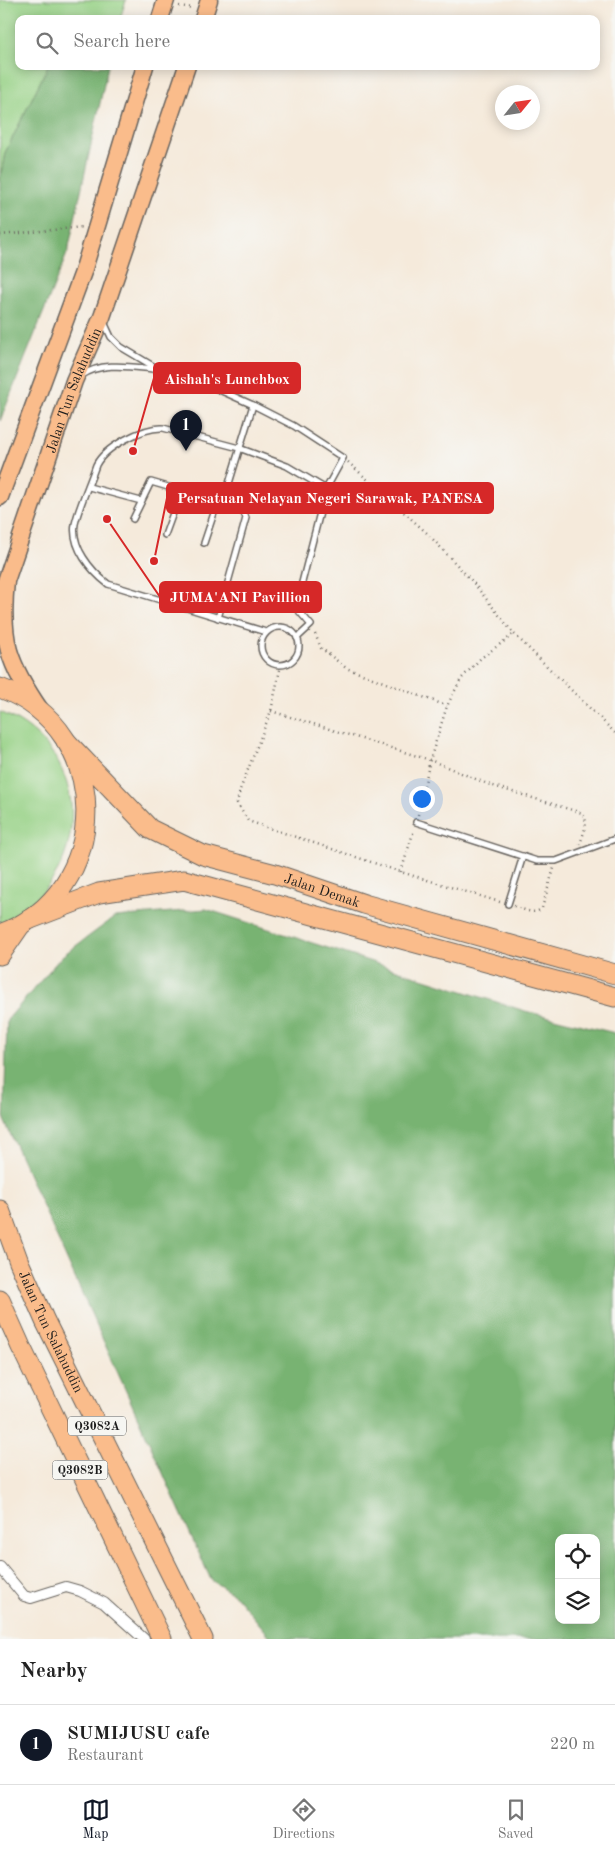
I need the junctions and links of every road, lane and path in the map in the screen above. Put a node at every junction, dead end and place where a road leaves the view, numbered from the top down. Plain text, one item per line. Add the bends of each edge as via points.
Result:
1 (166, 0) edge
2 (209, 0) edge
3 (161, 15) edge
4 (204, 15) edge
5 (144, 70) edge
6 (186, 70) edge
7 (96, 226) junction
8 (0, 236) edge
9 (102, 317) junction
10 (158, 369) junction
11 (74, 381) junction
12 (253, 405) junction
13 (239, 448) junction
14 (343, 458) junction
15 (89, 487) junction
16 (326, 489) junction
17 (181, 491) junction
18 (0, 497) edge
19 (141, 501) junction
20 (221, 502) junction
21 (133, 519) dead end
22 (165, 535) dead end
23 (204, 543) dead end
24 (218, 618) junction
25 (311, 625) junction
26 (266, 632) junction
27 (514, 634) junction
28 (297, 638) junction
29 (282, 665) junction
30 (0, 688) edge
31 (447, 706) junction
32 (272, 711) junction
33 (42, 713) junction
34 (615, 733) edge
35 (66, 741) junction
36 (430, 760) junction
37 (416, 822) junction
38 (615, 839) edge
39 (578, 852) junction
40 (522, 856) junction
41 (556, 861) junction
42 (401, 872) junction
43 (508, 904) junction
44 (24, 923) junction
45 (0, 934) edge
46 (0, 955) edge
47 (615, 974) edge
48 (615, 997) edge
49 (0, 1210) edge
50 (0, 1300) edge
51 (0, 1567) edge
52 (144, 1639) edge
53 (162, 1639) edge
54 (203, 1639) edge

1 - 3 main road
2 - 4 main road
5 - 7 main road
6 - 9 main road, Jalan Tun Salahuddin
7 - 8 path
7 - 18 main road via 83,272
9 - 10 lane via 111,337 121,348
9 - 11 main road, Jalan Tun Salahuddin
10 - 11 lane via 101,367
10 - 12 lane via 206,384
11 - 33 main road, Jalan Tun Salahuddin via 9,573 2,610 11,661
12 - 13 lane
12 - 14 lane via 294,426
13 - 15 lane via 153,428 109,449 96,465
13 - 16 lane via 288,466
13 - 20 lane
14 - 16 lane
14 - 27 path via 428,534 472,581
15 - 19 lane
15 - 24 lane via 75,526 77,545 98,576 108,584
16 - 25 lane via 298,598 298,610
17 - 19 lane via 151,482
17 - 20 lane
17 - 22 lane
19 - 21 lane
20 - 23 lane
20 - 24 lane via 242,510 246,518
24 - 26 lane
25 - 28 lane
25 - 31 path via 321,648 346,668
26 - 28 lane via 283,627
26 - 29 lane via 261,644 264,657
27 - 31 path via 461,679
27 - 34 path
28 - 29 lane via 296,655
29 - 32 path
30 - 33 highway
31 - 36 path
32 - 36 path
32 - 42 path via 237,803 248,821
33 - 35 highway
35 - 44 highway via 86,794 84,838 75,865 61,890
35 - 47 highway, Jalan Demak via 150,829 203,854 364,904
36 - 37 path
36 - 39 path via 490,785 582,813 586,821
37 - 40 lane
37 - 42 path
38 - 39 lane
39 - 41 lane
40 - 41 lane via 537,861
40 - 43 lane
41 - 43 path via 539,911 535,913
42 - 43 path
44 - 45 highway
44 - 46 highway
44 - 48 highway, Jalan Demak via 99,893 184,880
49 - 54 highway, Jalan Tun Salahuddin / Q3082A via 45,1321
50 - 53 highway, Q3082B
51 - 52 street via 24,1596 31,1598 66,1587 80,1591 104,1604

